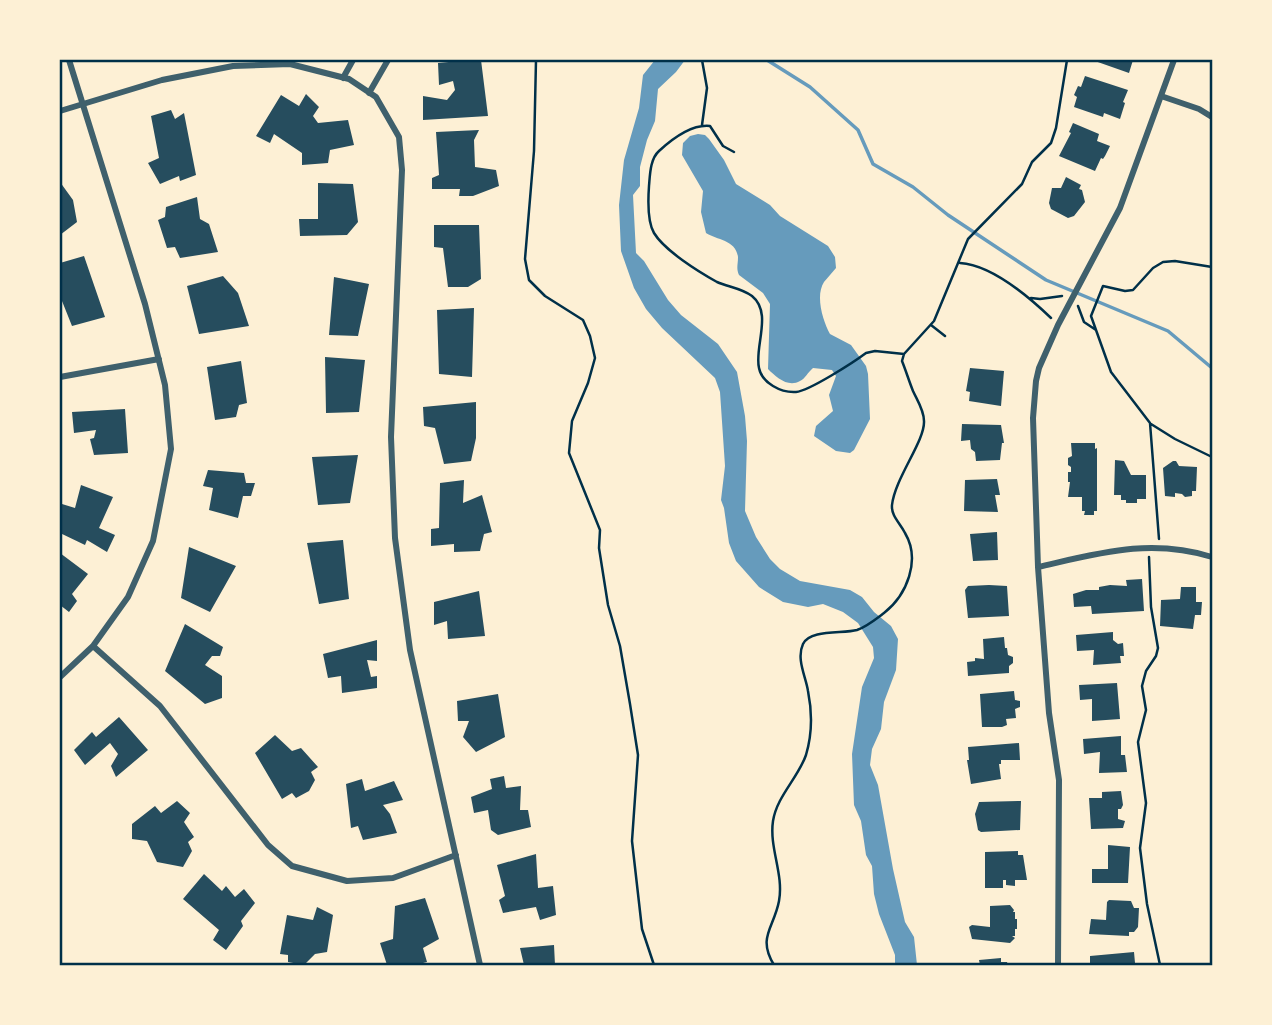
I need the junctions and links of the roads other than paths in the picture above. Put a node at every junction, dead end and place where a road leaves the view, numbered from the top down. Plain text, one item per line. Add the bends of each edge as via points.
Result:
1 (69, 60) edge
2 (353, 60) edge
3 (388, 60) edge
4 (1174, 60) edge
5 (343, 78) junction
6 (369, 93) junction
7 (1161, 96) junction
8 (83, 103) junction
9 (60, 111) edge
10 (1213, 117) edge
11 (159, 359) junction
12 (60, 377) edge
13 (1213, 557) edge
14 (1038, 567) junction
15 (93, 646) junction
16 (60, 677) edge
17 (456, 855) junction
18 (480, 965) edge
19 (1058, 965) edge

1 - 8 street
2 - 5 street
3 - 6 street
4 - 7 street
5 - 6 street
5 - 8 street via 290,64 233,66
6 - 17 street via 376,97 399,137 402,170 391,437 395,538 410,650
7 - 10 street
7 - 14 street via 1117,216 1039,368 1033,418
8 - 9 street
8 - 11 street
11 - 12 street
11 - 15 street via 171,450 153,541 128,597
13 - 14 street via 1170,548 1133,547
14 - 19 street via 1059,780
15 - 16 street
15 - 17 street via 160,706 268,845 292,866 347,881 393,878
17 - 18 street

